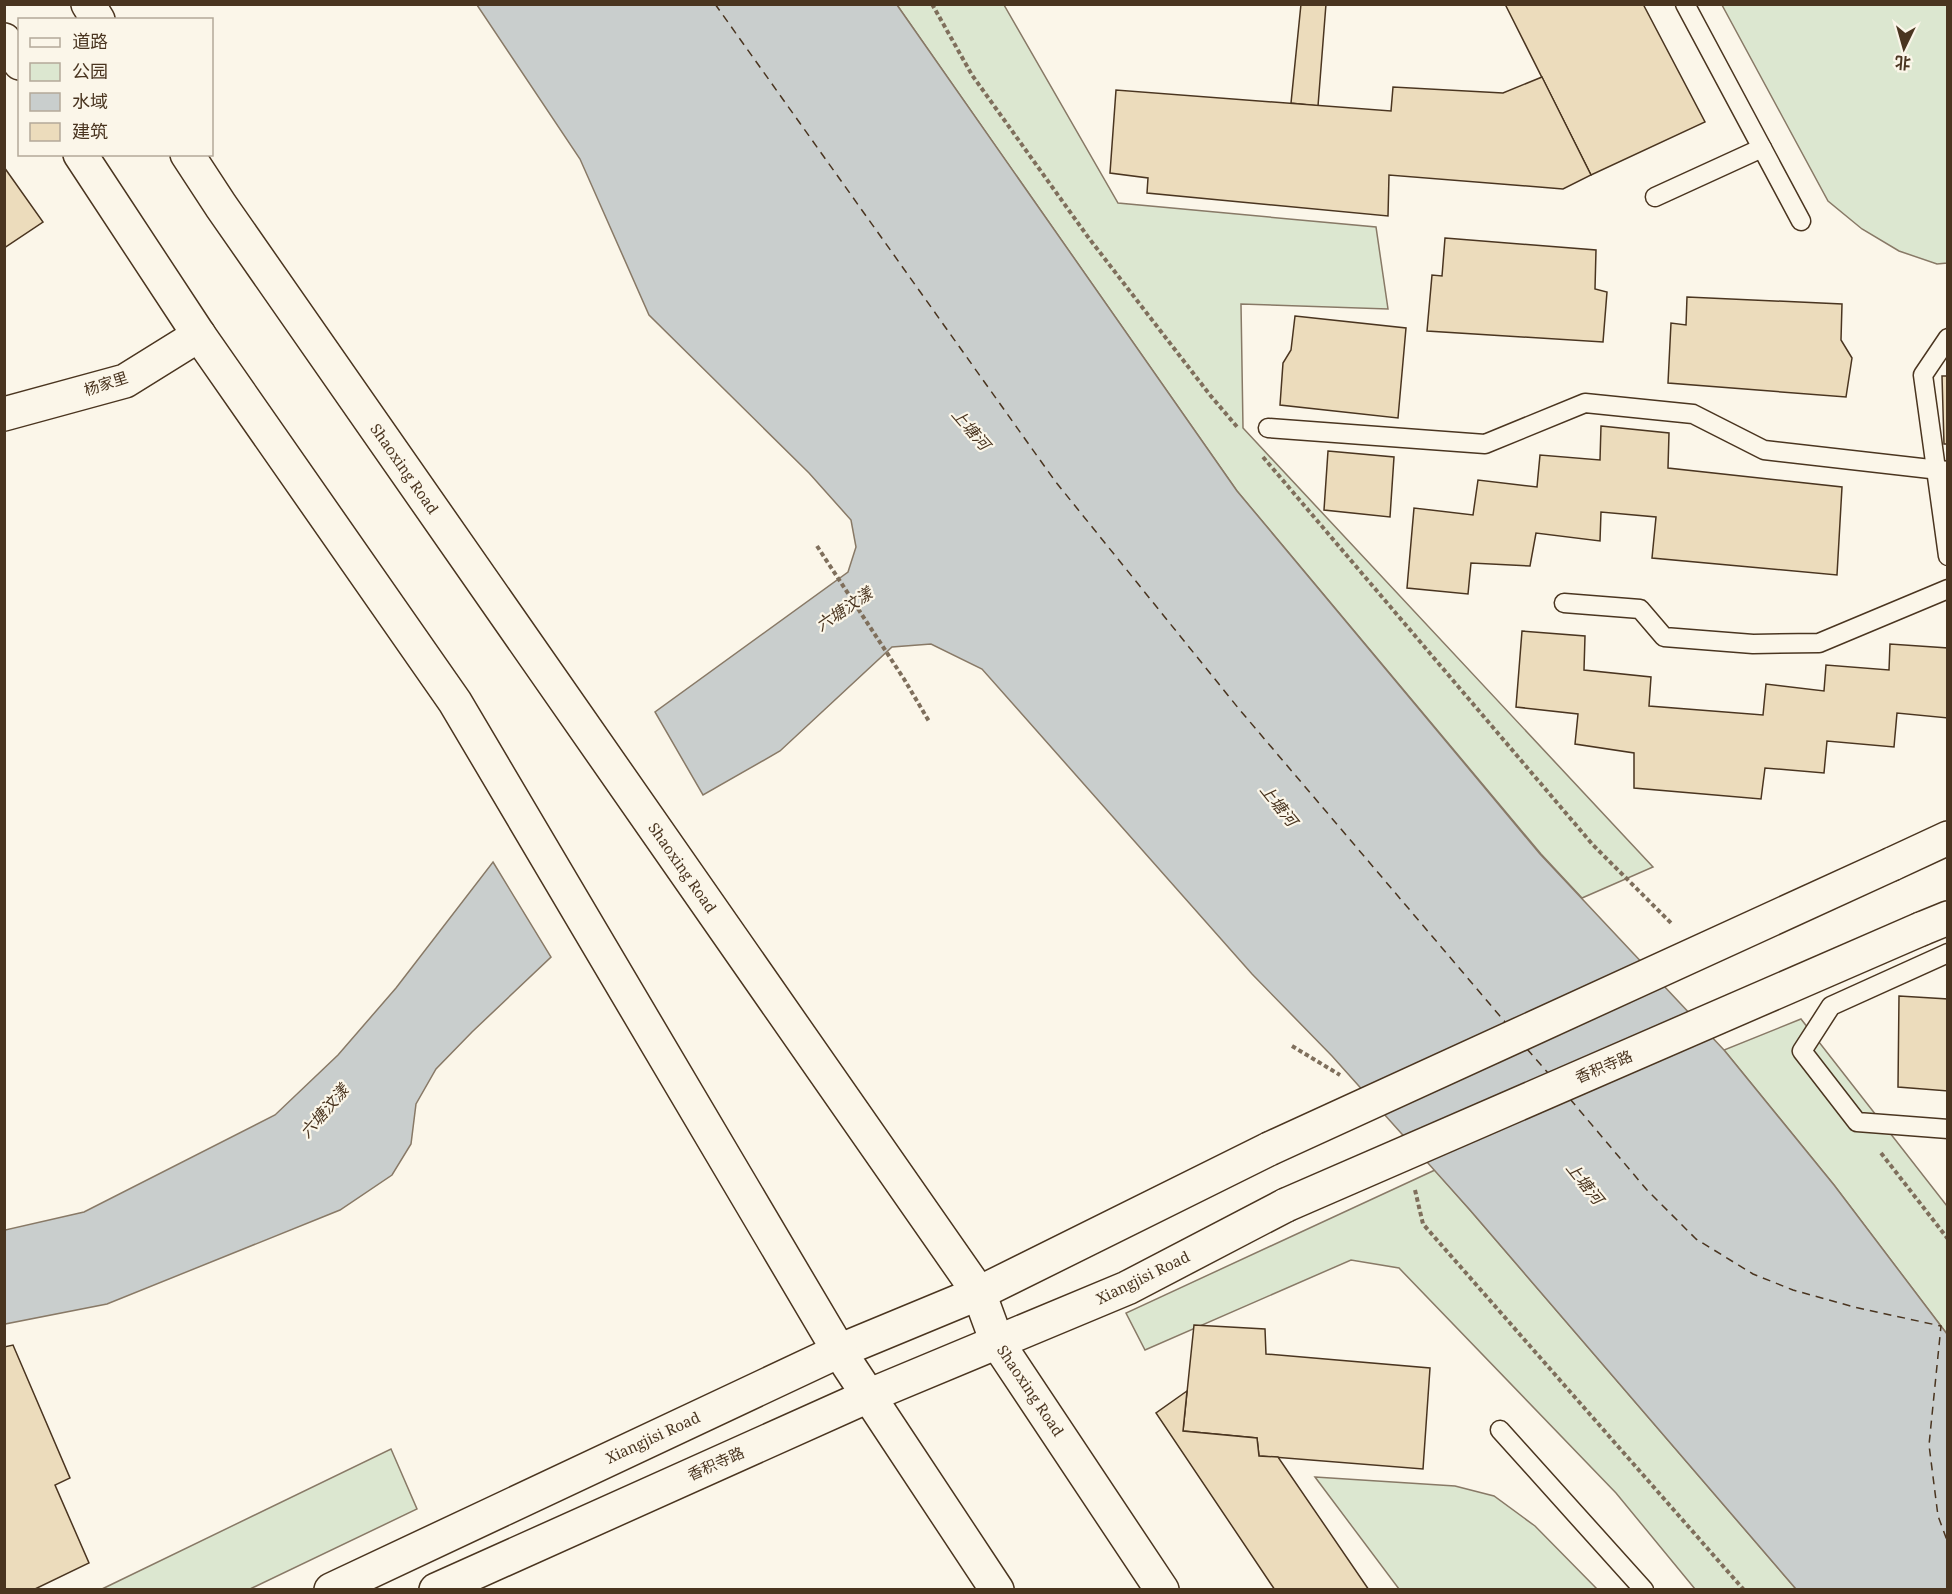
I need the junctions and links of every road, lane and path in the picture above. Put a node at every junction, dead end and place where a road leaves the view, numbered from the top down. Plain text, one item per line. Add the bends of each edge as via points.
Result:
1 (88, 4) edge
2 (932, 4) edge
3 (1685, 4) edge
4 (97, 18) edge
5 (4, 40) edge
6 (18, 60) edge
7 (1762, 148) junction
8 (81, 156) edge
9 (188, 156) edge
10 (1655, 197) dead end
11 (1802, 221) dead end
12 (199, 335) junction
13 (1947, 338) edge
14 (4, 414) edge
15 (1268, 428) dead end
16 (1241, 431) dead end
17 (1256, 449) dead end
18 (1941, 469) edge
19 (818, 546) dead end
20 (1947, 556) edge
21 (1947, 589) edge
22 (1564, 603) dead end
23 (930, 723) dead end
24 (1947, 838) edge
25 (1934, 923) edge
26 (1681, 932) dead end
27 (1947, 953) edge
28 (1292, 1046) dead end
29 (1343, 1077) dead end
30 (1857, 1122) junction
31 (1947, 1129) edge
32 (1413, 1179) dead end
33 (1286, 1205) joint
34 (1947, 1239) edge
35 (979, 1293) junction
36 (997, 1342) junction
37 (839, 1351) junction
38 (868, 1396) junction
39 (1500, 1430) dead end
40 (331, 1590) edge
41 (436, 1590) edge
42 (997, 1590) edge
43 (1162, 1590) edge
44 (1644, 1590) edge
45 (1744, 1590) edge

1 - 4 main road
2 - 16 path via 972,75 1088,237
3 - 7 lane
5 - 6 main road
7 - 10 lane
7 - 11 lane
8 - 12 main road
9 - 35 main road, Shaoxing Road
12 - 14 main road, 杨家里 via 125,381
12 - 37 main road via 455,702
13 - 18 lane via 1923,375
15 - 18 lane via 1485,444 1585,403 1693,414 1764,450
17 - 26 path via 1593,845
18 - 20 lane
19 - 23 path
21 - 22 lane via 1819,643 1753,644 1664,637 1640,609
24 - 35 main road, Xiangjisi Road, bridge via 1269,1149
25 - 33 main road, 香积寺路, bridge
27 - 30 lane via 1831,1006 1802,1051
28 - 29 path
30 - 31 lane
30 - 34 path
32 - 45 path via 1423,1224
33 - 36 main road, Xiangjisi Road via 1127,1288
35 - 36 main road, Shaoxing Road
35 - 37 main road, Xiangjisi Road
36 - 38 main road, 香积寺路
36 - 43 main road, Shaoxing Road
37 - 38 main road
37 - 40 main road, Xiangjisi Road
38 - 41 main road, 香积寺路
38 - 42 main road
39 - 44 lane

